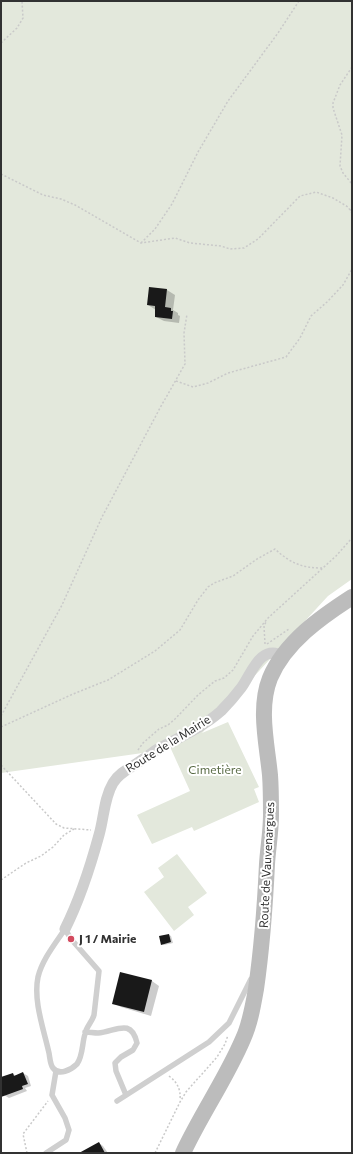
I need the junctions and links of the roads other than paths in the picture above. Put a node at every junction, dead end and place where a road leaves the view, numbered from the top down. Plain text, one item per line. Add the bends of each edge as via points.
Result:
1 (352, 597) edge
2 (279, 662) junction
3 (66, 929) junction
4 (260, 955) junction
5 (85, 1032) junction
6 (56, 1071) junction
7 (126, 1095) junction
8 (117, 1101) dead end
9 (46, 1153) edge
10 (183, 1153) edge

1 - 2 main road, Route de Vauvenargues via 320,620 291,646
2 - 3 street, Route de la Mairie via 276,652 269,653 259,660 240,689 215,715 130,768 114,781 109,790 90,868
2 - 4 main road, Route de Vauvenargues via 270,678 264,704 271,816
3 - 5 lane via 71,939 99,971 94,1015
3 - 6 lane, Route de la Mairie via 48,954 38,976 37,988 44,1032 52,1065
4 - 7 lane via 229,1023 209,1042
4 - 10 main road, Route de Vauvenargues via 256,989 244,1038 229,1071
5 - 6 lane via 80,1058 76,1064 69,1070
5 - 7 lane via 99,1033 122,1027 134,1034 137,1043 135,1047 115,1063
6 - 9 lane via 52,1095 69,1130 66,1140
7 - 8 lane

